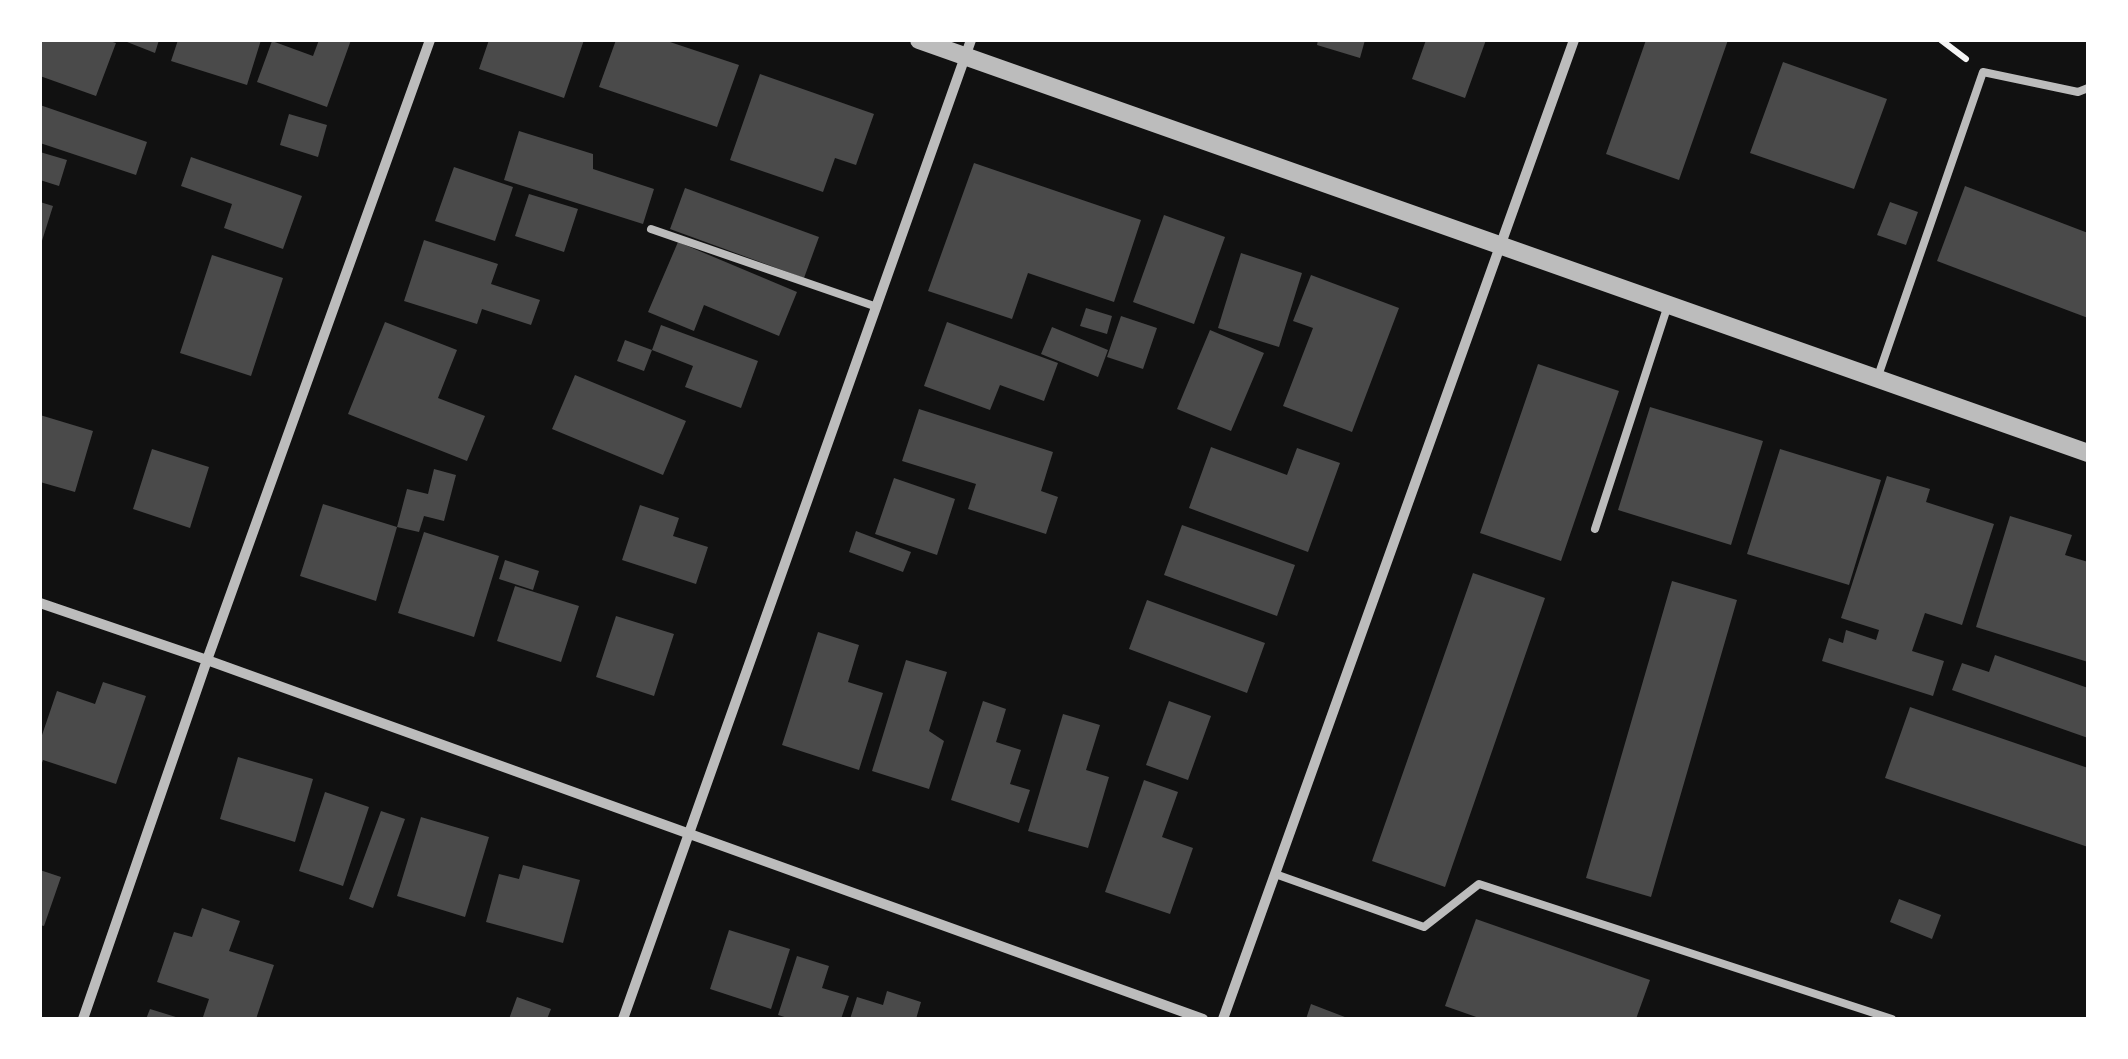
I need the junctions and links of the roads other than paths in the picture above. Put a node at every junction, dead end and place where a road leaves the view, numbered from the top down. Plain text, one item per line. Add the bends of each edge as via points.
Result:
1 (430, 40) edge
2 (919, 40) edge
3 (1574, 40) edge
4 (968, 48) edge
5 (2088, 88) edge
6 (651, 229) dead end
7 (1501, 246) junction
8 (1668, 305) junction
9 (877, 307) junction
10 (1877, 379) junction
11 (2088, 454) edge
12 (1595, 529) dead end
13 (40, 603) edge
14 (207, 660) junction
15 (690, 833) junction
16 (1278, 875) junction
17 (83, 1019) edge
18 (623, 1019) edge
19 (1203, 1019) edge
20 (1224, 1019) edge
21 (1892, 1019) edge

1 - 14 street
2 - 4 street
3 - 7 street
4 - 7 street
4 - 9 street
5 - 10 lane via 2078,92 1983,72
6 - 9 lane
7 - 8 street
7 - 16 street
8 - 10 street
8 - 12 lane
9 - 15 street
10 - 11 street
13 - 14 street
14 - 15 street
14 - 17 street
15 - 18 street
15 - 19 street
16 - 20 street
16 - 21 lane via 1424,927 1479,884

